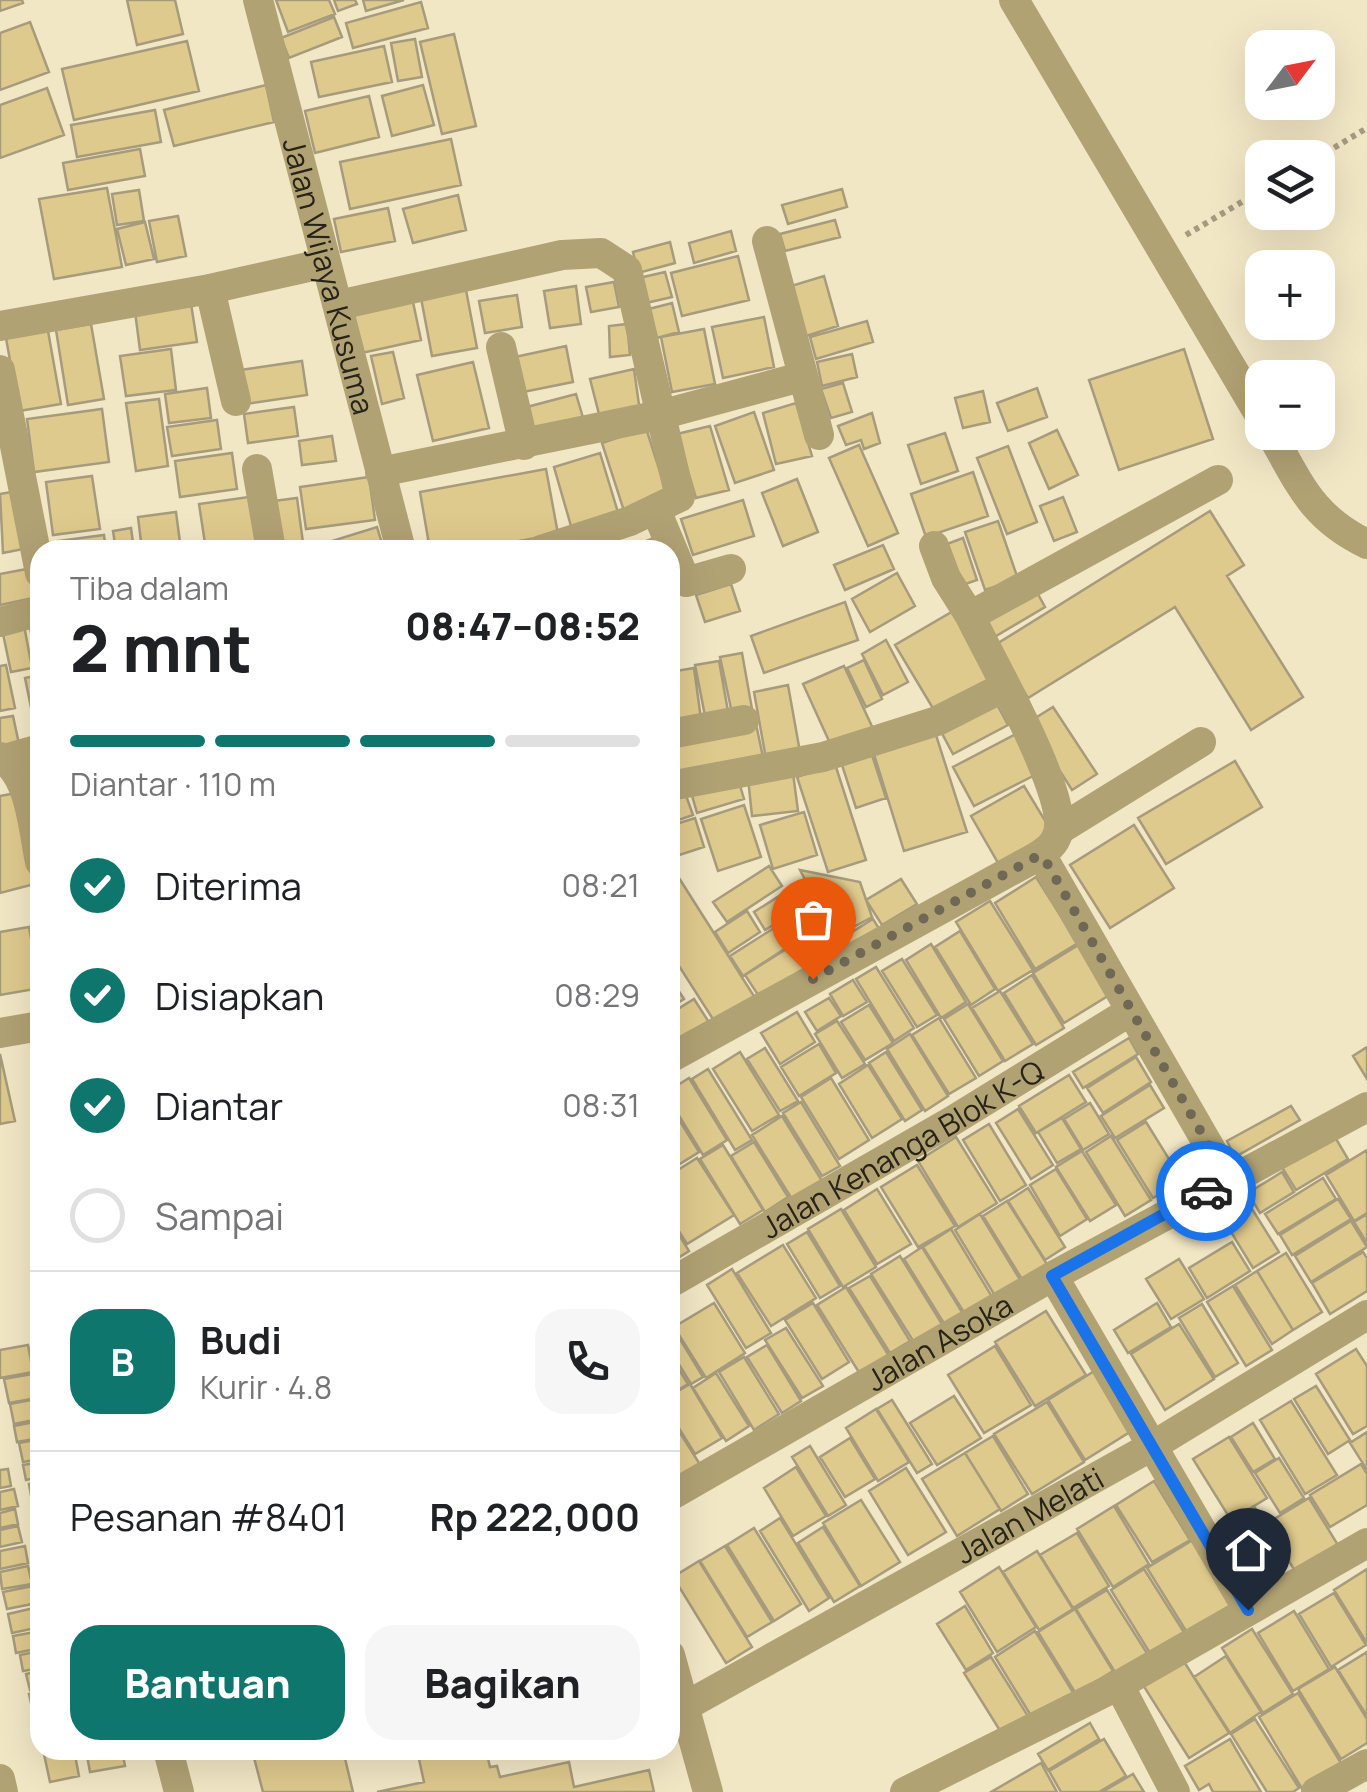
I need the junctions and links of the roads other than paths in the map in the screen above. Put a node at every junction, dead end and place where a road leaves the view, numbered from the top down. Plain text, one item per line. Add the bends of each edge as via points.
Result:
1 (258, 0) edge
2 (1014, 0) edge
3 (767, 241) dead end
4 (326, 263) junction
5 (210, 289) junction
6 (340, 305) junction
7 (0, 326) edge
8 (500, 347) dead end
9 (0, 370) edge
10 (801, 377) junction
11 (1245, 389) edge
12 (236, 401) dead end
13 (660, 415) junction
14 (819, 435) dead end
15 (524, 444) junction
16 (1280, 450) edge
17 (257, 469) dead end
18 (380, 472) junction
19 (10, 474) edge
20 (1218, 480) dead end
21 (656, 510) junction
22 (30, 540) edge
23 (270, 540) edge
24 (398, 540) edge
25 (569, 540) edge
26 (668, 540) edge
27 (1367, 544) edge
28 (934, 546) dead end
29 (680, 568) edge
30 (731, 570) dead end
31 (30, 614) edge
32 (970, 616) junction
33 (0, 622) edge
34 (1004, 686) junction
35 (744, 720) dead end
36 (680, 732) edge
37 (1201, 742) dead end
38 (30, 752) edge
39 (2, 758) edge
40 (680, 784) edge
41 (30, 816) edge
42 (1060, 830) junction
43 (1038, 856) junction
44 (1130, 1012) junction
45 (30, 1028) edge
46 (0, 1033) edge
47 (680, 1053) edge
48 (1367, 1107) edge
49 (1228, 1179) junction
50 (1052, 1276) junction
51 (680, 1277) edge
52 (1367, 1315) edge
53 (1154, 1445) junction
54 (680, 1490) edge
55 (1367, 1543) edge
56 (1248, 1610) junction
57 (1119, 1685) junction
58 (680, 1691) edge
59 (684, 1706) junction
60 (171, 1760) edge
61 (1367, 1764) edge
62 (0, 1779) edge
63 (951, 1783) edge
64 (4, 1792) edge
65 (179, 1792) edge
66 (708, 1792) edge
67 (905, 1792) edge
68 (1175, 1792) edge
69 (1316, 1792) edge

1 - 4 street, Jalan Wijaya Kusuma
2 - 11 street
3 - 10 street
4 - 5 street
4 - 6 street, Jalan Wijaya Kusuma
5 - 7 street
5 - 12 street
6 - 13 street via 562,255 601,253 626,270
6 - 18 street, Jalan Wijaya Kusuma
8 - 15 street
9 - 19 street
10 - 13 street
10 - 14 street
13 - 15 street
13 - 21 street via 680,492
15 - 18 street
16 - 27 street via 1333,527
17 - 23 street
18 - 24 street, Jalan Wijaya Kusuma
19 - 22 street
20 - 32 street
21 - 25 street
21 - 26 street
28 - 32 street
29 - 30 street via 686,582
31 - 33 street
32 - 34 street
34 - 40 street via 937,721 824,757
34 - 42 street via 1047,773
35 - 36 street
37 - 42 street
38 - 39 street
39 - 41 street via 24,788
42 - 43 street
43 - 44 street
43 - 47 street
44 - 49 street
44 - 51 street, Jalan Kenanga Blok K-Q
45 - 46 street
48 - 49 street, Jalan Asoka
49 - 50 street, Jalan Asoka
50 - 53 street
50 - 54 street, Jalan Asoka
52 - 53 street, Jalan Melati
53 - 56 street
53 - 59 street, Jalan Melati
55 - 56 street
56 - 57 street
57 - 63 street
57 - 68 street
58 - 59 street
59 - 66 street
60 - 65 street
61 - 69 street
62 - 64 street
63 - 67 street

